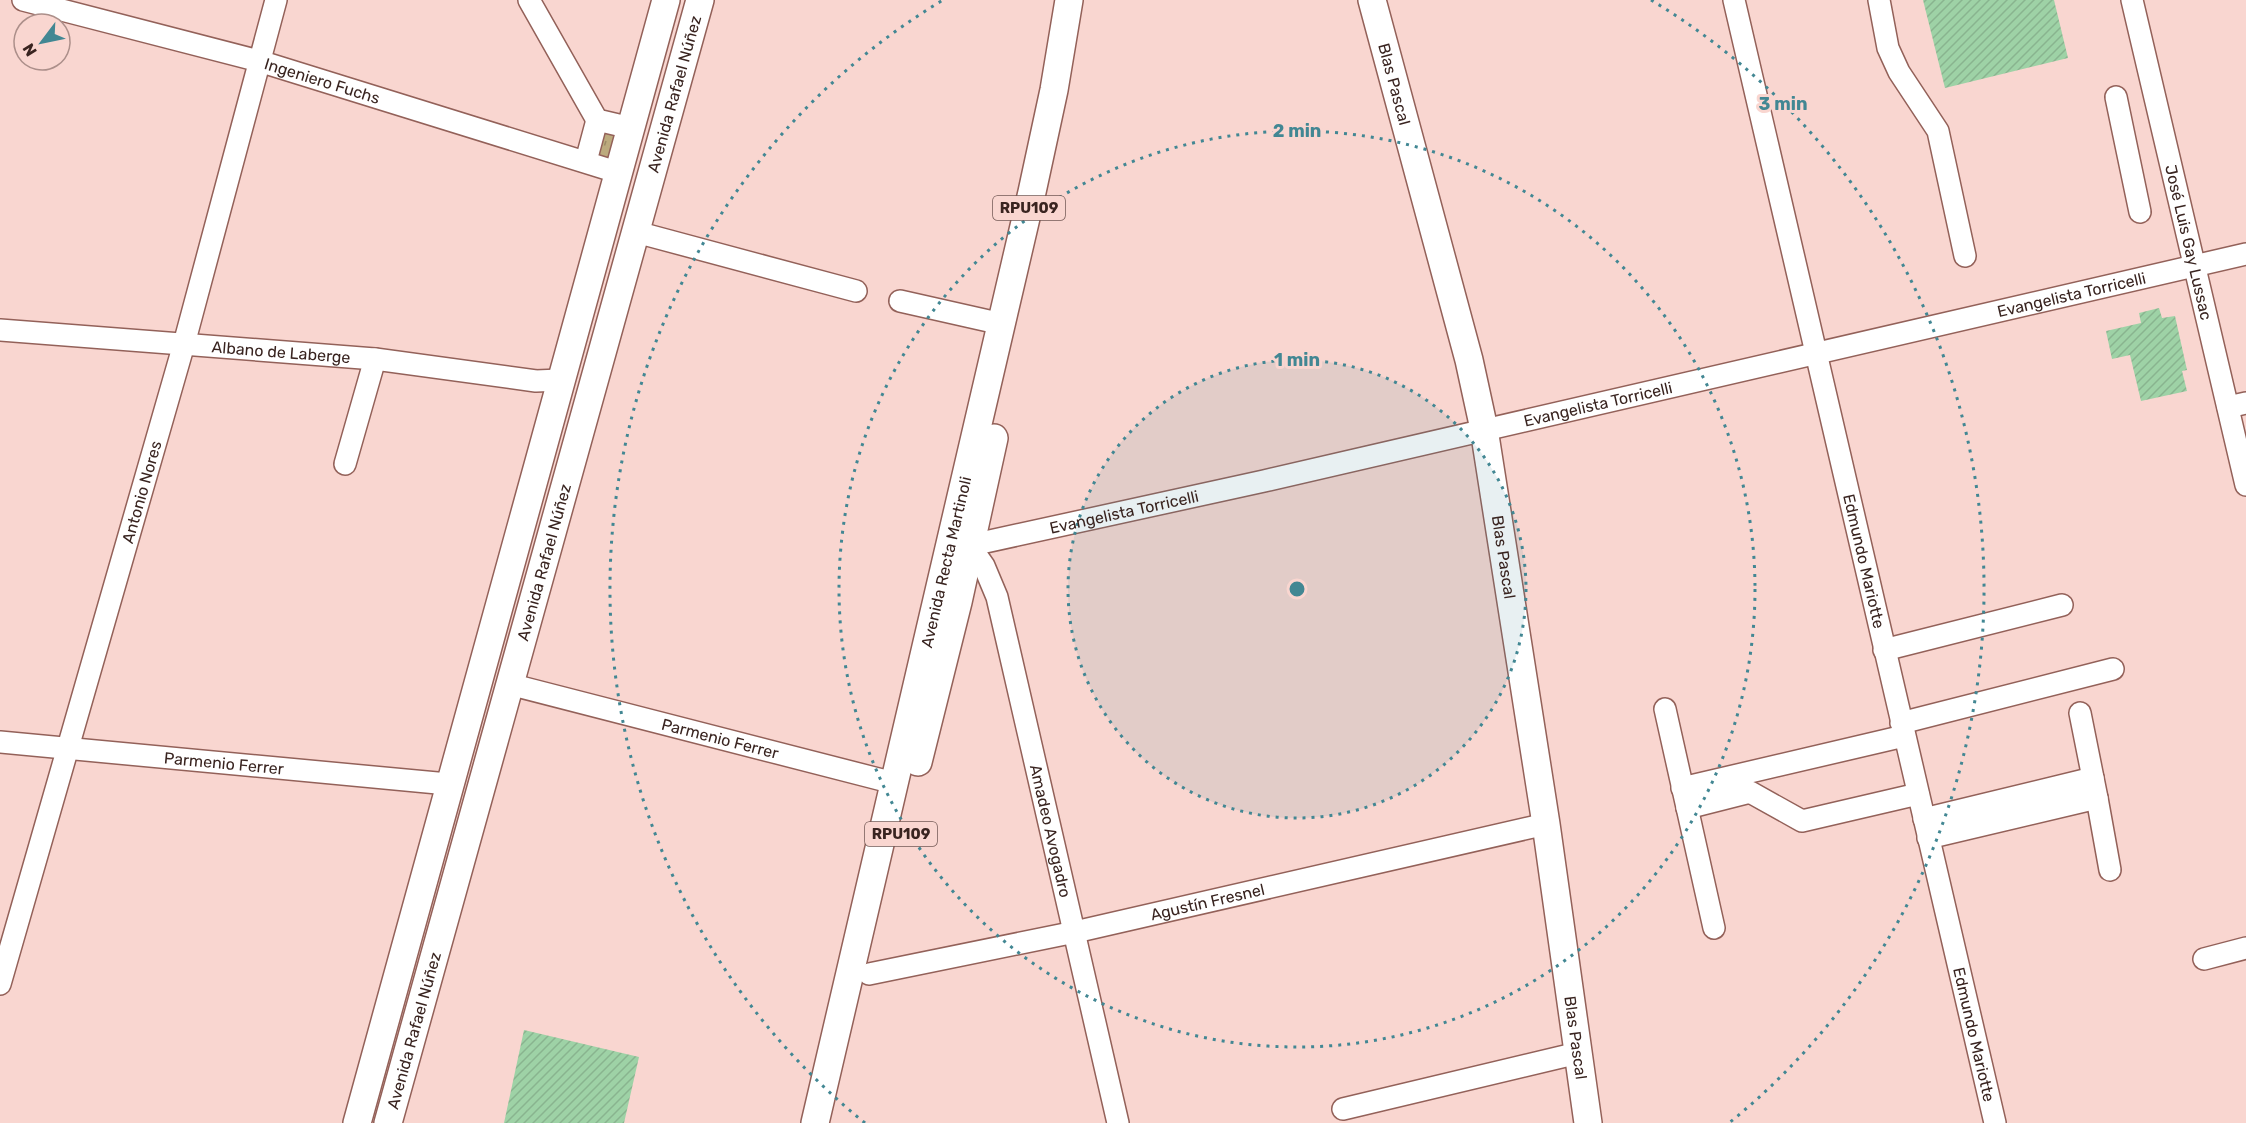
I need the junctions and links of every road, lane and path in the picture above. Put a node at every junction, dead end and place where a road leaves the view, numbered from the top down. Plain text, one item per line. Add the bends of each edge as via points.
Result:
1 (23, 0) edge
2 (276, 0) edge
3 (529, 0) edge
4 (666, 0) edge
5 (700, 0) edge
6 (1069, 0) edge
7 (1086, 0) edge
8 (1372, 0) edge
9 (1734, 0) edge
10 (1879, 0) edge
11 (2132, 0) edge
12 (259, 61) junction
13 (2116, 97) dead end
14 (670, 107) junction
15 (597, 120) junction
16 (631, 128) junction
17 (586, 161) junction
18 (620, 173) junction
19 (2140, 212) dead end
20 (636, 232) junction
21 (2246, 254) edge
22 (1965, 256) dead end
23 (2195, 266) junction
24 (856, 291) dead end
25 (900, 301) dead end
26 (1002, 324) junction
27 (0, 330) edge
28 (184, 344) junction
29 (603, 348) junction
30 (1815, 354) junction
31 (375, 359) junction
32 (560, 380) junction
33 (2237, 405) edge
34 (1484, 429) junction
35 (345, 464) dead end
36 (2246, 484) edge
37 (960, 548) junction
38 (2062, 605) dead end
39 (1884, 650) junction
40 (2113, 669) dead end
41 (509, 684) junction
42 (1665, 709) dead end
43 (2080, 713) dead end
44 (1903, 730) junction
45 (0, 742) edge
46 (69, 747) junction
47 (894, 783) junction
48 (1748, 783) junction
49 (448, 784) junction
50 (2095, 788) junction
51 (1918, 794) junction
52 (1685, 798) junction
53 (1546, 824) junction
54 (1926, 829) junction
55 (2110, 870) dead end
56 (1714, 928) dead end
57 (1075, 932) junction
58 (2246, 948) edge
59 (2204, 959) dead end
60 (869, 974) junction
61 (0, 984) edge
62 (1578, 1053) junction
63 (1343, 1109) dead end
64 (357, 1123) edge
65 (388, 1123) edge
66 (815, 1123) edge
67 (834, 1123) edge
68 (1118, 1123) edge
69 (1588, 1123) edge
70 (1995, 1123) edge

1 - 12 street, Ingeniero Fuchs
2 - 12 street, Antonio Nores
3 - 15 street
4 - 16 main road, Avenida Rafael Núñez
5 - 14 main road, Avenida Rafael Núñez
6 - 26 main road, RPU109 via 1054,90
7 - 37 main road, Avenida Recta Martinoli / RPU109 via 1050,194
8 - 34 main road, Blas Pascal
9 - 30 street, Edmundo Mariotte
10 - 22 street via 1888,48 1938,131
11 - 23 street, José Luis Gay Lussac
12 - 17 street, Ingeniero Fuchs
12 - 28 street, Antonio Nores
13 - 19 street
14 - 16 main road via 656,122
14 - 20 main road, Avenida Rafael Núñez
15 - 16 street
15 - 17 street
16 - 18 main road, Avenida Rafael Núñez
17 - 18 street, Ingeniero Fuchs
18 - 29 main road via 630,194 597,316
18 - 32 main road, Avenida Rafael Núñez
20 - 24 street
20 - 29 main road, Avenida Rafael Núñez
21 - 23 street, Evangelista Torricelli
23 - 30 street, Evangelista Torricelli
23 - 33 street, José Luis Gay Lussac
25 - 26 street
26 - 37 main road, RPU109 via 980,414 984,437
27 - 28 street, Albano de Laberge
28 - 31 street, Albano de Laberge
28 - 46 street, Antonio Nores
29 - 41 main road, Avenida Rafael Núñez
30 - 34 street, Evangelista Torricelli
30 - 39 street, Edmundo Mariotte
31 - 32 street, Albano de Laberge via 536,381
31 - 35 street
32 - 49 main road, Avenida Rafael Núñez
33 - 36 street, José Luis Gay Lussac
34 - 37 street, Evangelista Torricelli
34 - 53 main road, Blas Pascal
37 - 47 main road, Avenida Recta Martinoli / RPU109
37 - 57 street, Amadeo Avogadro via 984,566 997,597
37 - 60 main road, Avenida Recta Martinoli / RPU109
38 - 39 street
39 - 44 street, Edmundo Mariotte
40 - 44 street
41 - 47 street, Parmenio Ferrer
41 - 65 main road, Avenida Rafael Núñez
42 - 52 street
43 - 50 street
44 - 48 street
44 - 51 street, Edmundo Mariotte
45 - 46 street, Parmenio Ferrer
46 - 49 street, Parmenio Ferrer
46 - 61 street, Antonio Nores
47 - 66 main road, Avenida Recta Martinoli / RPU109
48 - 51 street via 1802,821
48 - 52 street
49 - 64 main road, Avenida Rafael Núñez
50 - 54 street
50 - 55 street
51 - 54 street, Edmundo Mariotte
52 - 56 street
53 - 57 street, Agustín Fresnel
53 - 62 main road, Blas Pascal
54 - 70 street, Edmundo Mariotte
57 - 60 street, Agustín Fresnel
57 - 68 street, Amadeo Avogadro
58 - 59 street
60 - 67 main road, Avenida Recta Martinoli / RPU109
62 - 63 street
62 - 69 main road, Blas Pascal

